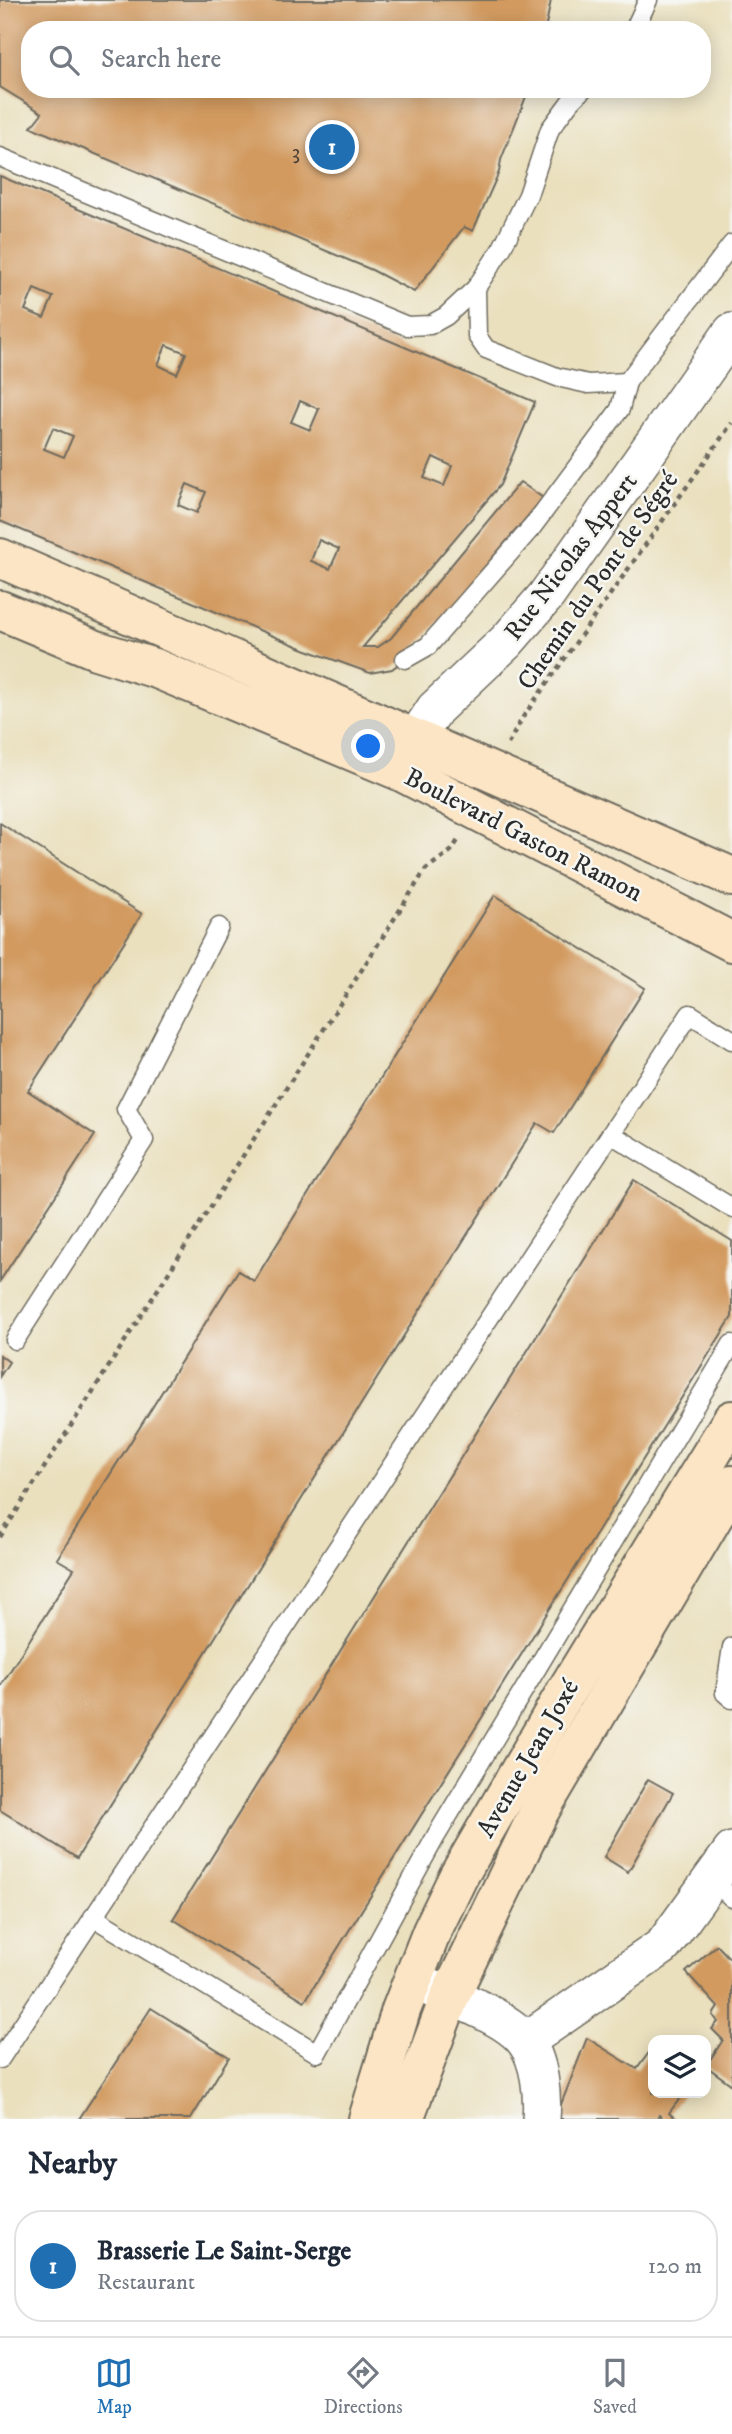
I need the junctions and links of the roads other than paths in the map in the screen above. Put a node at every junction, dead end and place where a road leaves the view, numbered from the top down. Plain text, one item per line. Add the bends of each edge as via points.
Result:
1 (648, 0) edge
2 (638, 21) edge
3 (574, 98) edge
4 (0, 157) edge
5 (732, 244) edge
6 (476, 288) junction
7 (732, 332) edge
8 (627, 382) junction
9 (0, 558) edge
10 (0, 610) edge
11 (405, 659) dead end
12 (409, 755) junction
13 (732, 877) edge
14 (219, 927) dead end
15 (732, 942) edge
16 (732, 1040) edge
17 (611, 1134) junction
18 (732, 1208) edge
19 (15, 1340) dead end
20 (732, 1344) edge
21 (732, 1420) edge
22 (732, 1485) edge
23 (732, 1647) edge
24 (732, 1699) edge
25 (725, 1876) edge
26 (93, 1917) junction
27 (412, 1981) junction
28 (450, 1996) junction
29 (526, 2041) junction
30 (0, 2059) edge
31 (368, 2119) edge
32 (404, 2119) edge
33 (541, 2119) edge

1 - 2 lane
3 - 6 lane via 550,129 528,195
4 - 6 lane via 407,326 430,325
5 - 8 lane
6 - 8 lane via 477,336 486,349 557,377 589,384
7 - 12 street, Rue Nicolas Appert via 546,596 507,641 435,709
8 - 11 lane via 620,409 533,526 428,646
9 - 12 main road, Boulevard Gaston Ramon
10 - 12 main road, Boulevard Gaston Ramon via 96,650
12 - 13 main road, Boulevard Gaston Ramon
12 - 15 main road, Boulevard Gaston Ramon
14 - 19 lane via 126,1109 144,1140
16 - 17 lane via 690,1014
17 - 18 lane
17 - 26 lane
20 - 26 lane via 436,1836 317,2053
21 - 27 main road, Avenue Jean Joxé via 492,1816 458,1877
22 - 28 main road, Avenue Jean Joxé via 539,1812
23 - 24 lane via 725,1693
25 - 29 street via 663,1946
26 - 30 lane
27 - 28 street
27 - 31 main road, Avenue Jean Joxé
28 - 29 street via 511,2028
28 - 32 main road, Avenue Jean Joxé
29 - 33 street via 541,2092

